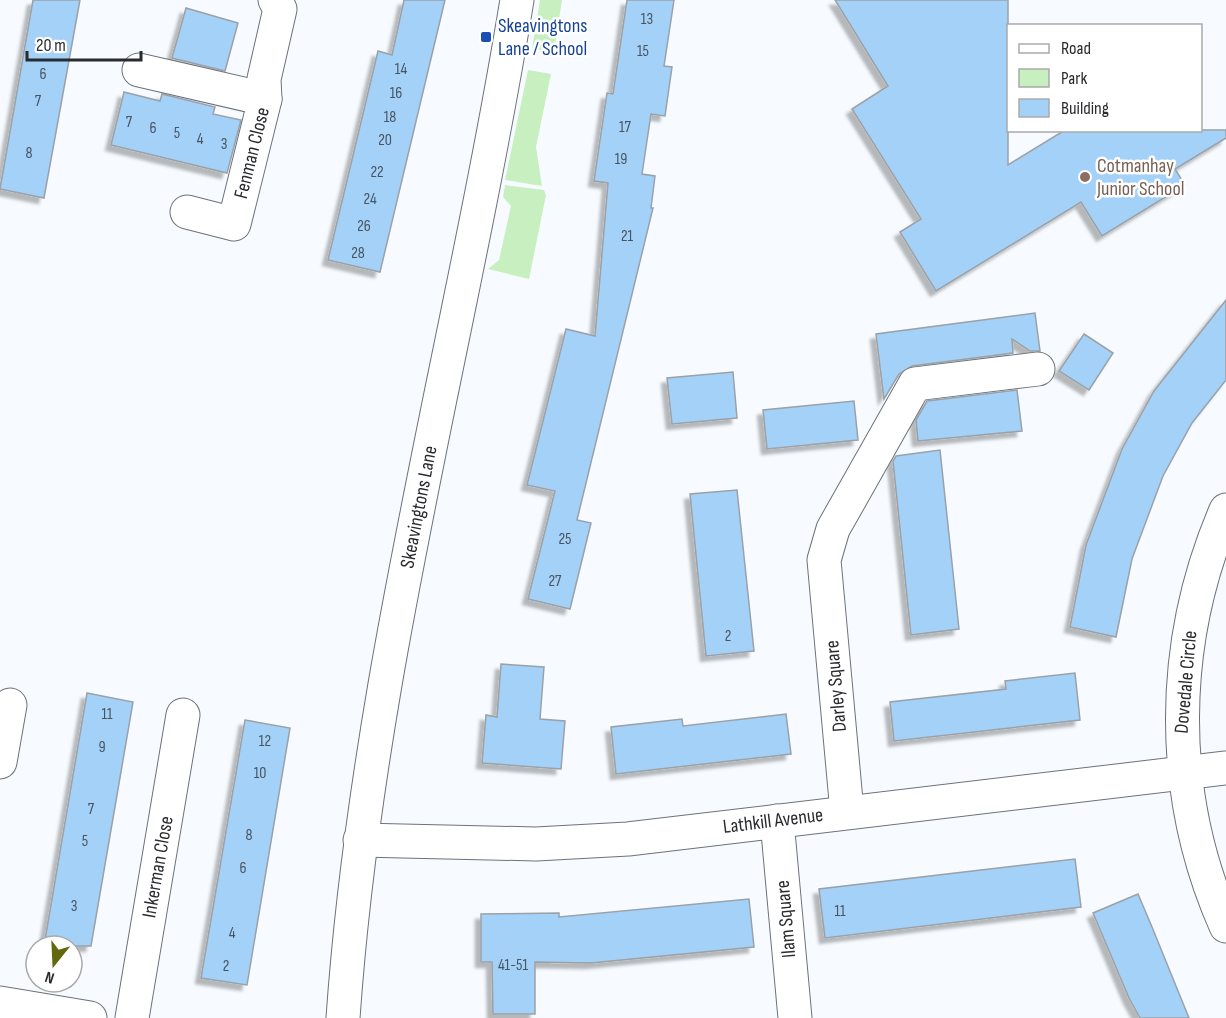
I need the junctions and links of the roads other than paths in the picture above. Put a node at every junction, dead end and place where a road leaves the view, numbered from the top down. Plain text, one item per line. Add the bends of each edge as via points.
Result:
1 (275, 0) edge
2 (518, 0) edge
3 (139, 70) dead end
4 (266, 99) junction
5 (187, 212) dead end
6 (1038, 369) dead end
7 (1226, 510) edge
8 (10, 705) dead end
9 (183, 715) dead end
10 (0, 762) edge
11 (1226, 768) edge
12 (1185, 773) junction
13 (847, 812) junction
14 (777, 821) junction
15 (360, 840) junction
16 (1226, 926) edge
17 (0, 1003) edge
18 (90, 1018) edge
19 (132, 1018) edge
20 (343, 1018) edge
21 (795, 1018) edge

1 - 4 street, Fenman Close via 280,9 264,79
2 - 15 street, Skeavingtons Lane via 384,688
3 - 4 street
4 - 5 street, Fenman Close via 234,224
6 - 13 street, Darley Square via 915,384 833,529 824,560
7 - 12 street, Dovedale Circle via 1202,573 1191,621 1180,717
8 - 10 street
9 - 19 street, Inkerman Close
11 - 12 street, Lathkill Avenue
12 - 13 street, Lathkill Avenue
12 - 16 street, Dovedale Circle via 1203,862
13 - 14 street, Lathkill Avenue
14 - 15 street, Lathkill Avenue via 628,839 557,843
14 - 21 street, Ilam Square
15 - 20 street, Skeavingtons Lane
17 - 18 street

